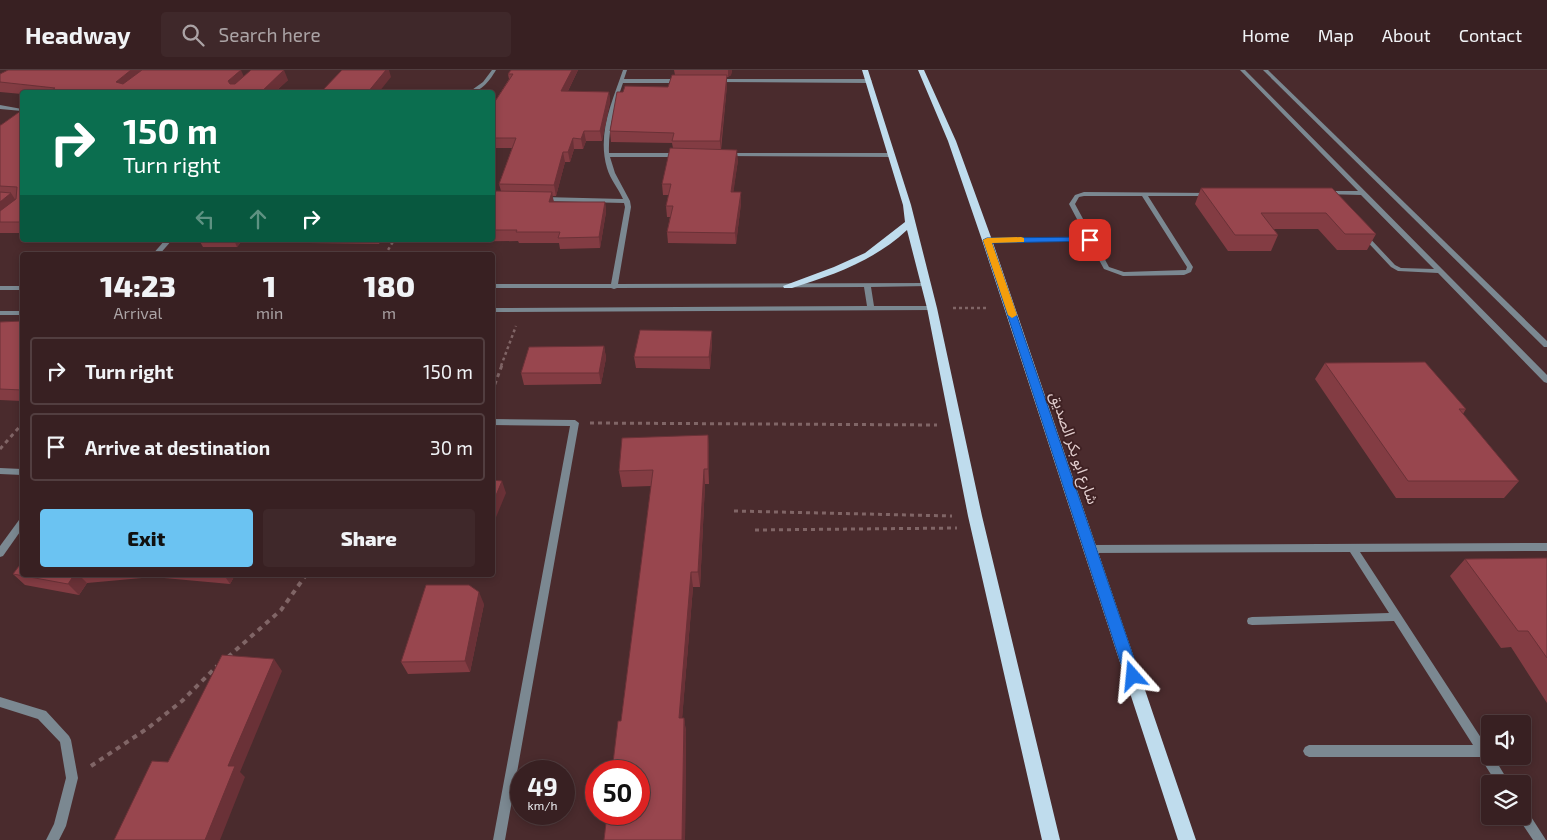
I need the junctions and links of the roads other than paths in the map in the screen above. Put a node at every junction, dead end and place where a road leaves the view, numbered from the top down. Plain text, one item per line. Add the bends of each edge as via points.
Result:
1 (494, 70) edge
2 (625, 70) edge
3 (921, 70) edge
4 (1242, 70) edge
5 (1265, 70) edge
6 (867, 75) edge
7 (622, 81) junction
8 (691, 81) edge
9 (710, 81) edge
10 (474, 90) edge
11 (0, 107) edge
12 (20, 110) edge
13 (606, 155) junction
14 (685, 155) edge
15 (714, 155) edge
16 (892, 155) junction
17 (1316, 193) edge
18 (1325, 193) junction
19 (1362, 193) junction
20 (1144, 194) junction
21 (1220, 194) edge
22 (531, 199) edge
23 (1332, 200) edge
24 (627, 201) junction
25 (910, 223) junction
26 (1359, 230) edge
27 (987, 240) junction
28 (1090, 240) junction
29 (167, 242) edge
30 (158, 252) edge
31 (1440, 271) junction
32 (495, 286) edge
33 (788, 286) junction
34 (867, 286) junction
35 (927, 286) junction
36 (614, 287) junction
37 (0, 288) edge
38 (20, 288) edge
39 (871, 308) junction
40 (932, 308) junction
41 (495, 310) edge
42 (0, 313) edge
43 (20, 313) edge
44 (1547, 345) edge
45 (1547, 380) edge
46 (495, 422) edge
47 (0, 471) edge
48 (20, 472) edge
49 (20, 526) edge
50 (1547, 547) edge
51 (1353, 548) junction
52 (1091, 549) junction
53 (0, 553) edge
54 (1397, 617) junction
55 (1252, 621) dead end
56 (0, 702) edge
57 (1481, 748) edge
58 (1309, 751) dead end
59 (1481, 751) edge
60 (1530, 825) edge
61 (52, 840) edge
62 (499, 840) edge
63 (1052, 840) edge
64 (1186, 840) edge
65 (1540, 840) edge

1 - 10 street via 485,83
2 - 7 street
3 - 27 main road, شارع ابو بكر الصديق via 952,142
4 - 19 street
5 - 44 street
6 - 9 street
6 - 16 main road
7 - 8 street
7 - 13 street via 605,134
11 - 12 street
13 - 14 street
13 - 24 street
15 - 16 street
16 - 25 main road
17 - 18 street
18 - 19 street
18 - 23 street
19 - 31 street
20 - 21 street
20 - 28 street via 1084,194 1073,200
20 - 28 street via 1190,267 1189,271 1184,274 1114,272 1106,268
22 - 24 street
24 - 36 street
25 - 33 main road via 881,248 850,265
25 - 35 main road
26 - 31 street via 1393,266 1407,271
27 - 28 street
27 - 52 main road, شارع ابو بكر الصديق
29 - 30 street
31 - 45 street
32 - 36 street
33 - 34 street
33 - 36 street
34 - 35 street
34 - 39 street
35 - 40 main road
37 - 38 street
39 - 40 street
39 - 41 street
40 - 63 main road via 977,522
42 - 43 street
46 - 62 street via 575,423
47 - 48 street
49 - 53 street
50 - 51 street
51 - 52 street
51 - 54 street
52 - 64 main road, شارع ابو بكر الصديق
54 - 55 street
54 - 57 street
56 - 61 street via 42,715 65,740 72,778 60,826
58 - 59 street
60 - 65 street

